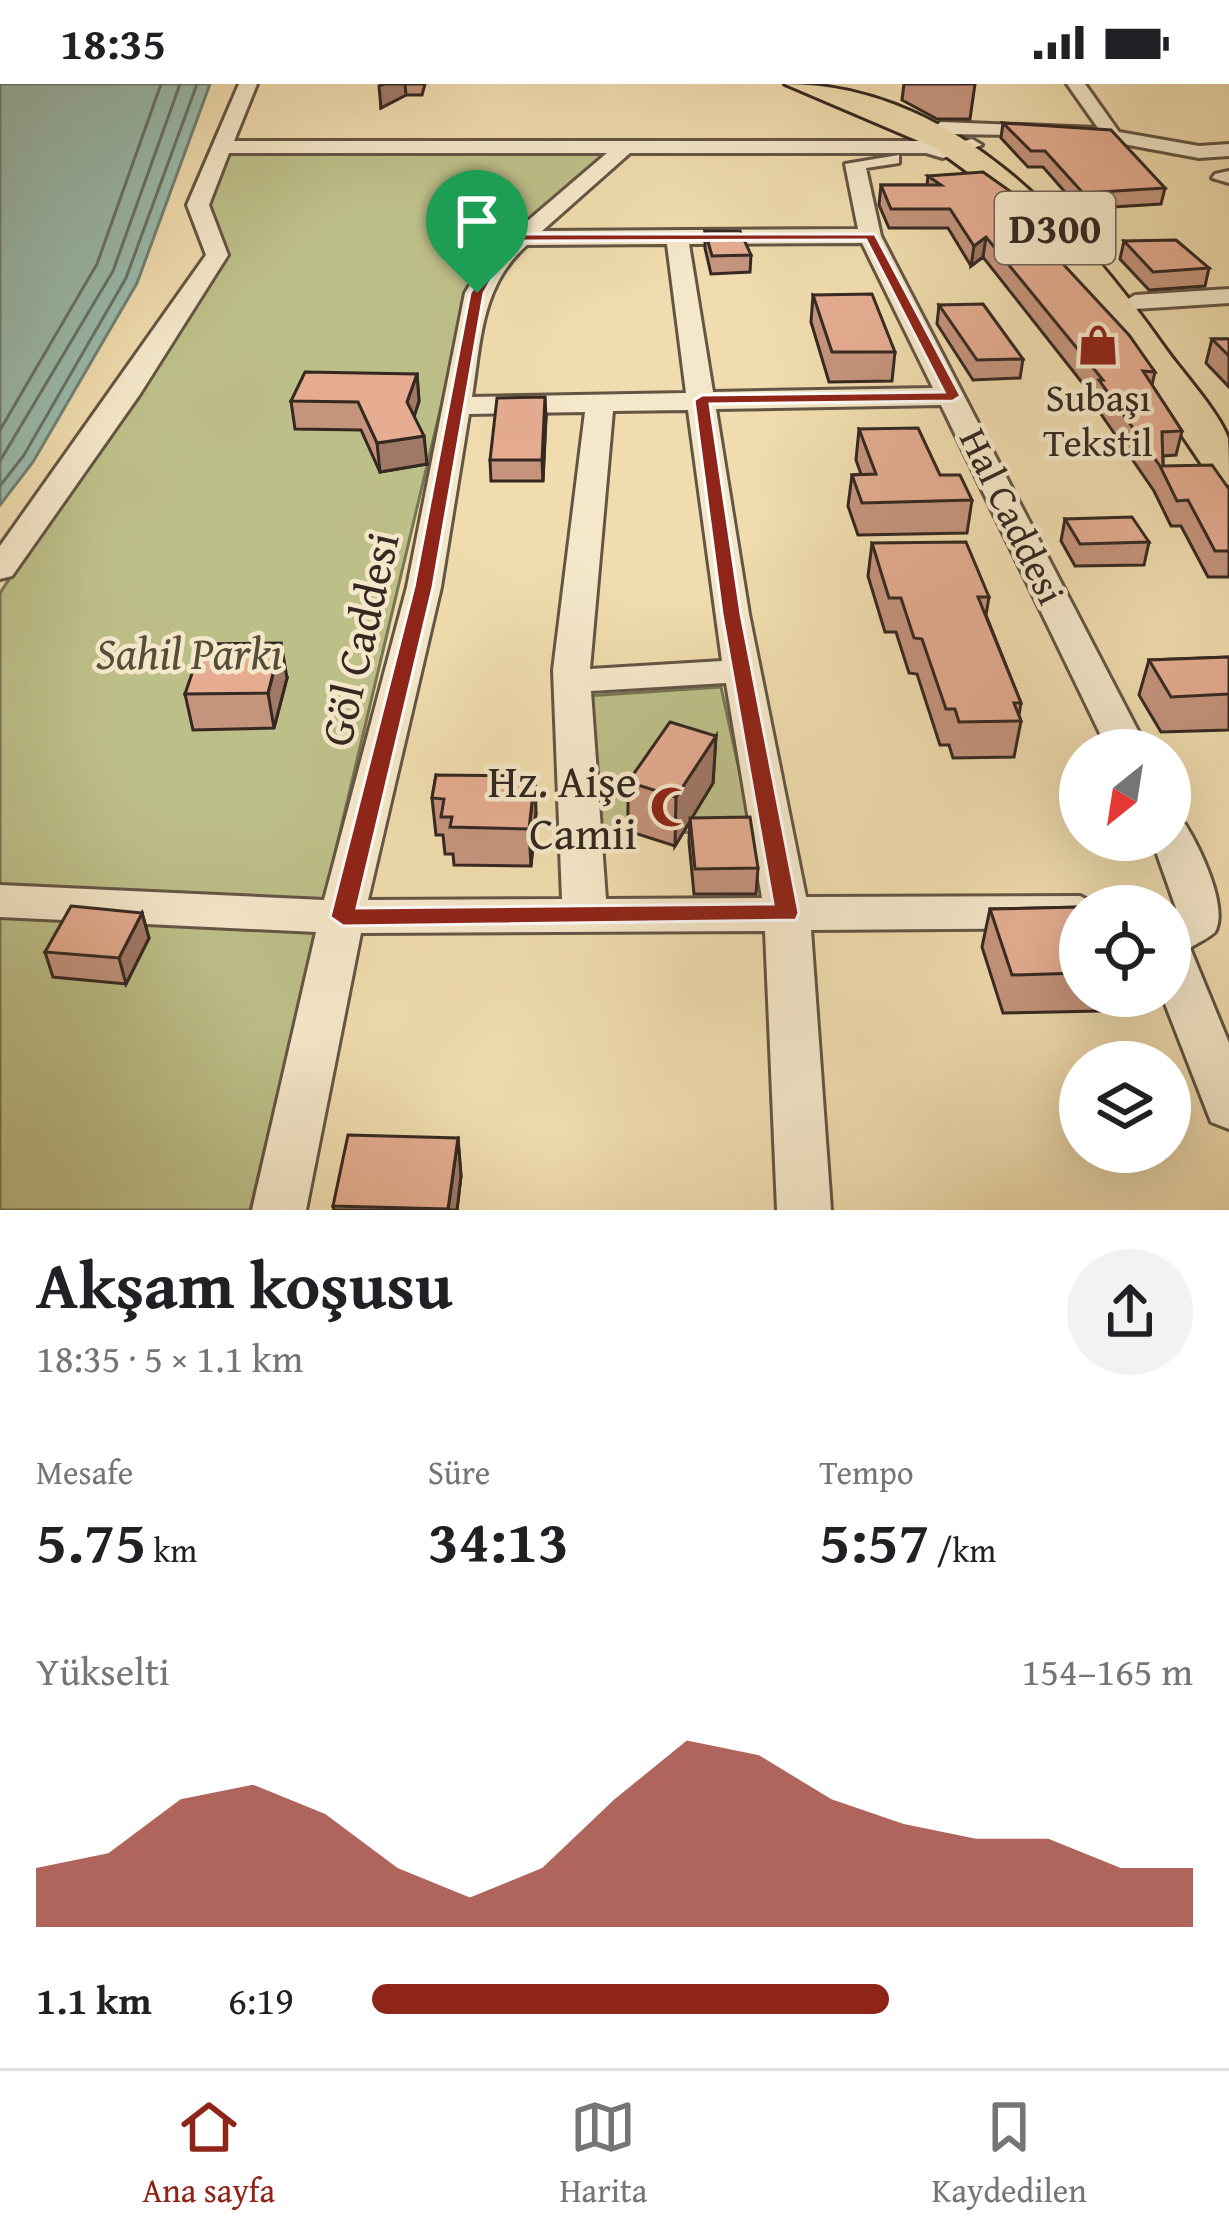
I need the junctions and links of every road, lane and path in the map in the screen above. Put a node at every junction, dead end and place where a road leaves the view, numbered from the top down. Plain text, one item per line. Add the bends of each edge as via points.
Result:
1 (224, 84) edge
2 (248, 84) edge
3 (798, 84) edge
4 (821, 84) edge
5 (1076, 84) edge
6 (978, 106) dead end
7 (1111, 133) junction
8 (959, 140) junction
9 (221, 147) junction
10 (626, 147) junction
11 (1229, 150) edge
12 (1198, 152) junction
13 (1227, 180) edge
14 (870, 236) junction
15 (677, 237) junction
16 (521, 238) junction
17 (1229, 296) edge
18 (1135, 302) junction
19 (953, 396) junction
20 (702, 400) junction
21 (599, 403) junction
22 (453, 406) junction
23 (1229, 422) edge
24 (1229, 471) edge
25 (0, 528) edge
26 (0, 569) edge
27 (742, 671) junction
28 (572, 681) junction
29 (1118, 729) edge
30 (1183, 861) edge
31 (0, 902) edge
32 (1059, 912) edge
33 (787, 913) junction
34 (343, 917) junction
35 (585, 917) junction
36 (1192, 918) edge
37 (1191, 1009) edge
38 (1229, 1107) edge
39 (279, 1210) edge
40 (804, 1210) edge

1 - 25 street via 176,200 190,257
2 - 9 street
3 - 8 highway, D300
4 - 8 highway, D300
5 - 7 street
6 - 8 street
7 - 8 street
7 - 12 street
8 - 10 street via 928,147
8 - 14 street, Hal Caddesi via 855,164
8 - 18 highway, D300 via 1045,195
8 - 24 highway, D300 via 1055,227
9 - 10 street
9 - 26 street via 198,205 217,255
10 - 16 street, Göl Caddesi
11 - 12 street
12 - 13 street
14 - 15 street
14 - 19 street, Hal Caddesi
15 - 16 street
15 - 20 street
16 - 22 street, Göl Caddesi via 477,293
17 - 18 street
18 - 23 highway, D300
19 - 20 street
19 - 29 street, Hal Caddesi
20 - 21 street
20 - 27 street
21 - 22 street
21 - 28 street
22 - 34 street, Göl Caddesi via 424,587
27 - 28 street
27 - 33 street
28 - 35 street
30 - 36 street via 1199,893
31 - 34 street
32 - 33 street
33 - 35 street
33 - 40 street
34 - 35 street
34 - 39 street, Göl Caddesi
37 - 38 street

